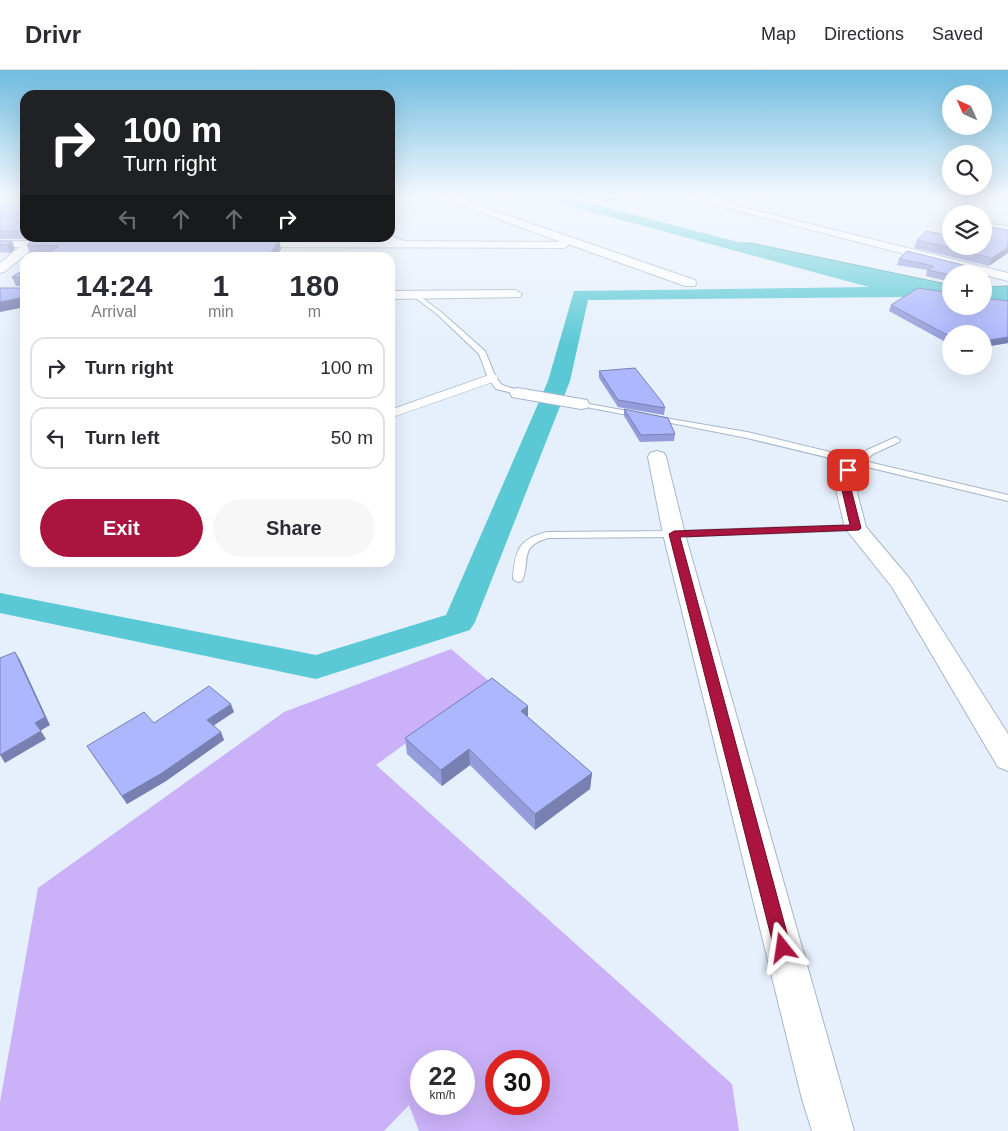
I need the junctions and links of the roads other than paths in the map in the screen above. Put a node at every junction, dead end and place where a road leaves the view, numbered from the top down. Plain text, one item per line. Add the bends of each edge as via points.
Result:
1 (32, 244) edge
2 (496, 245) edge
3 (584, 245) joint
4 (879, 245) edge
5 (22, 252) edge
6 (20, 253) edge
7 (0, 269) edge
8 (1008, 277) edge
9 (690, 283) dead end
10 (514, 294) dead end
11 (395, 295) edge
12 (415, 295) junction
13 (492, 378) junction
14 (518, 393) joint
15 (581, 404) joint
16 (395, 412) edge
17 (896, 440) dead end
18 (657, 457) dead end
19 (856, 462) junction
20 (1008, 498) edge
21 (856, 528) junction
22 (674, 534) junction
23 (518, 579) dead end
24 (1008, 760) edge
25 (833, 1131) edge

1 - 5 street
2 - 3 street
3 - 9 street
4 - 8 street
6 - 7 street
10 - 12 street
11 - 12 street
12 - 13 lane via 482,353
13 - 14 lane via 499,387
13 - 16 street
14 - 15 street
15 - 19 lane via 747,435
17 - 19 lane
18 - 22 street
19 - 20 lane
19 - 21 street via 844,481
21 - 22 lane
21 - 24 street via 901,583
22 - 23 lane via 547,535 526,544 520,553
22 - 25 street

